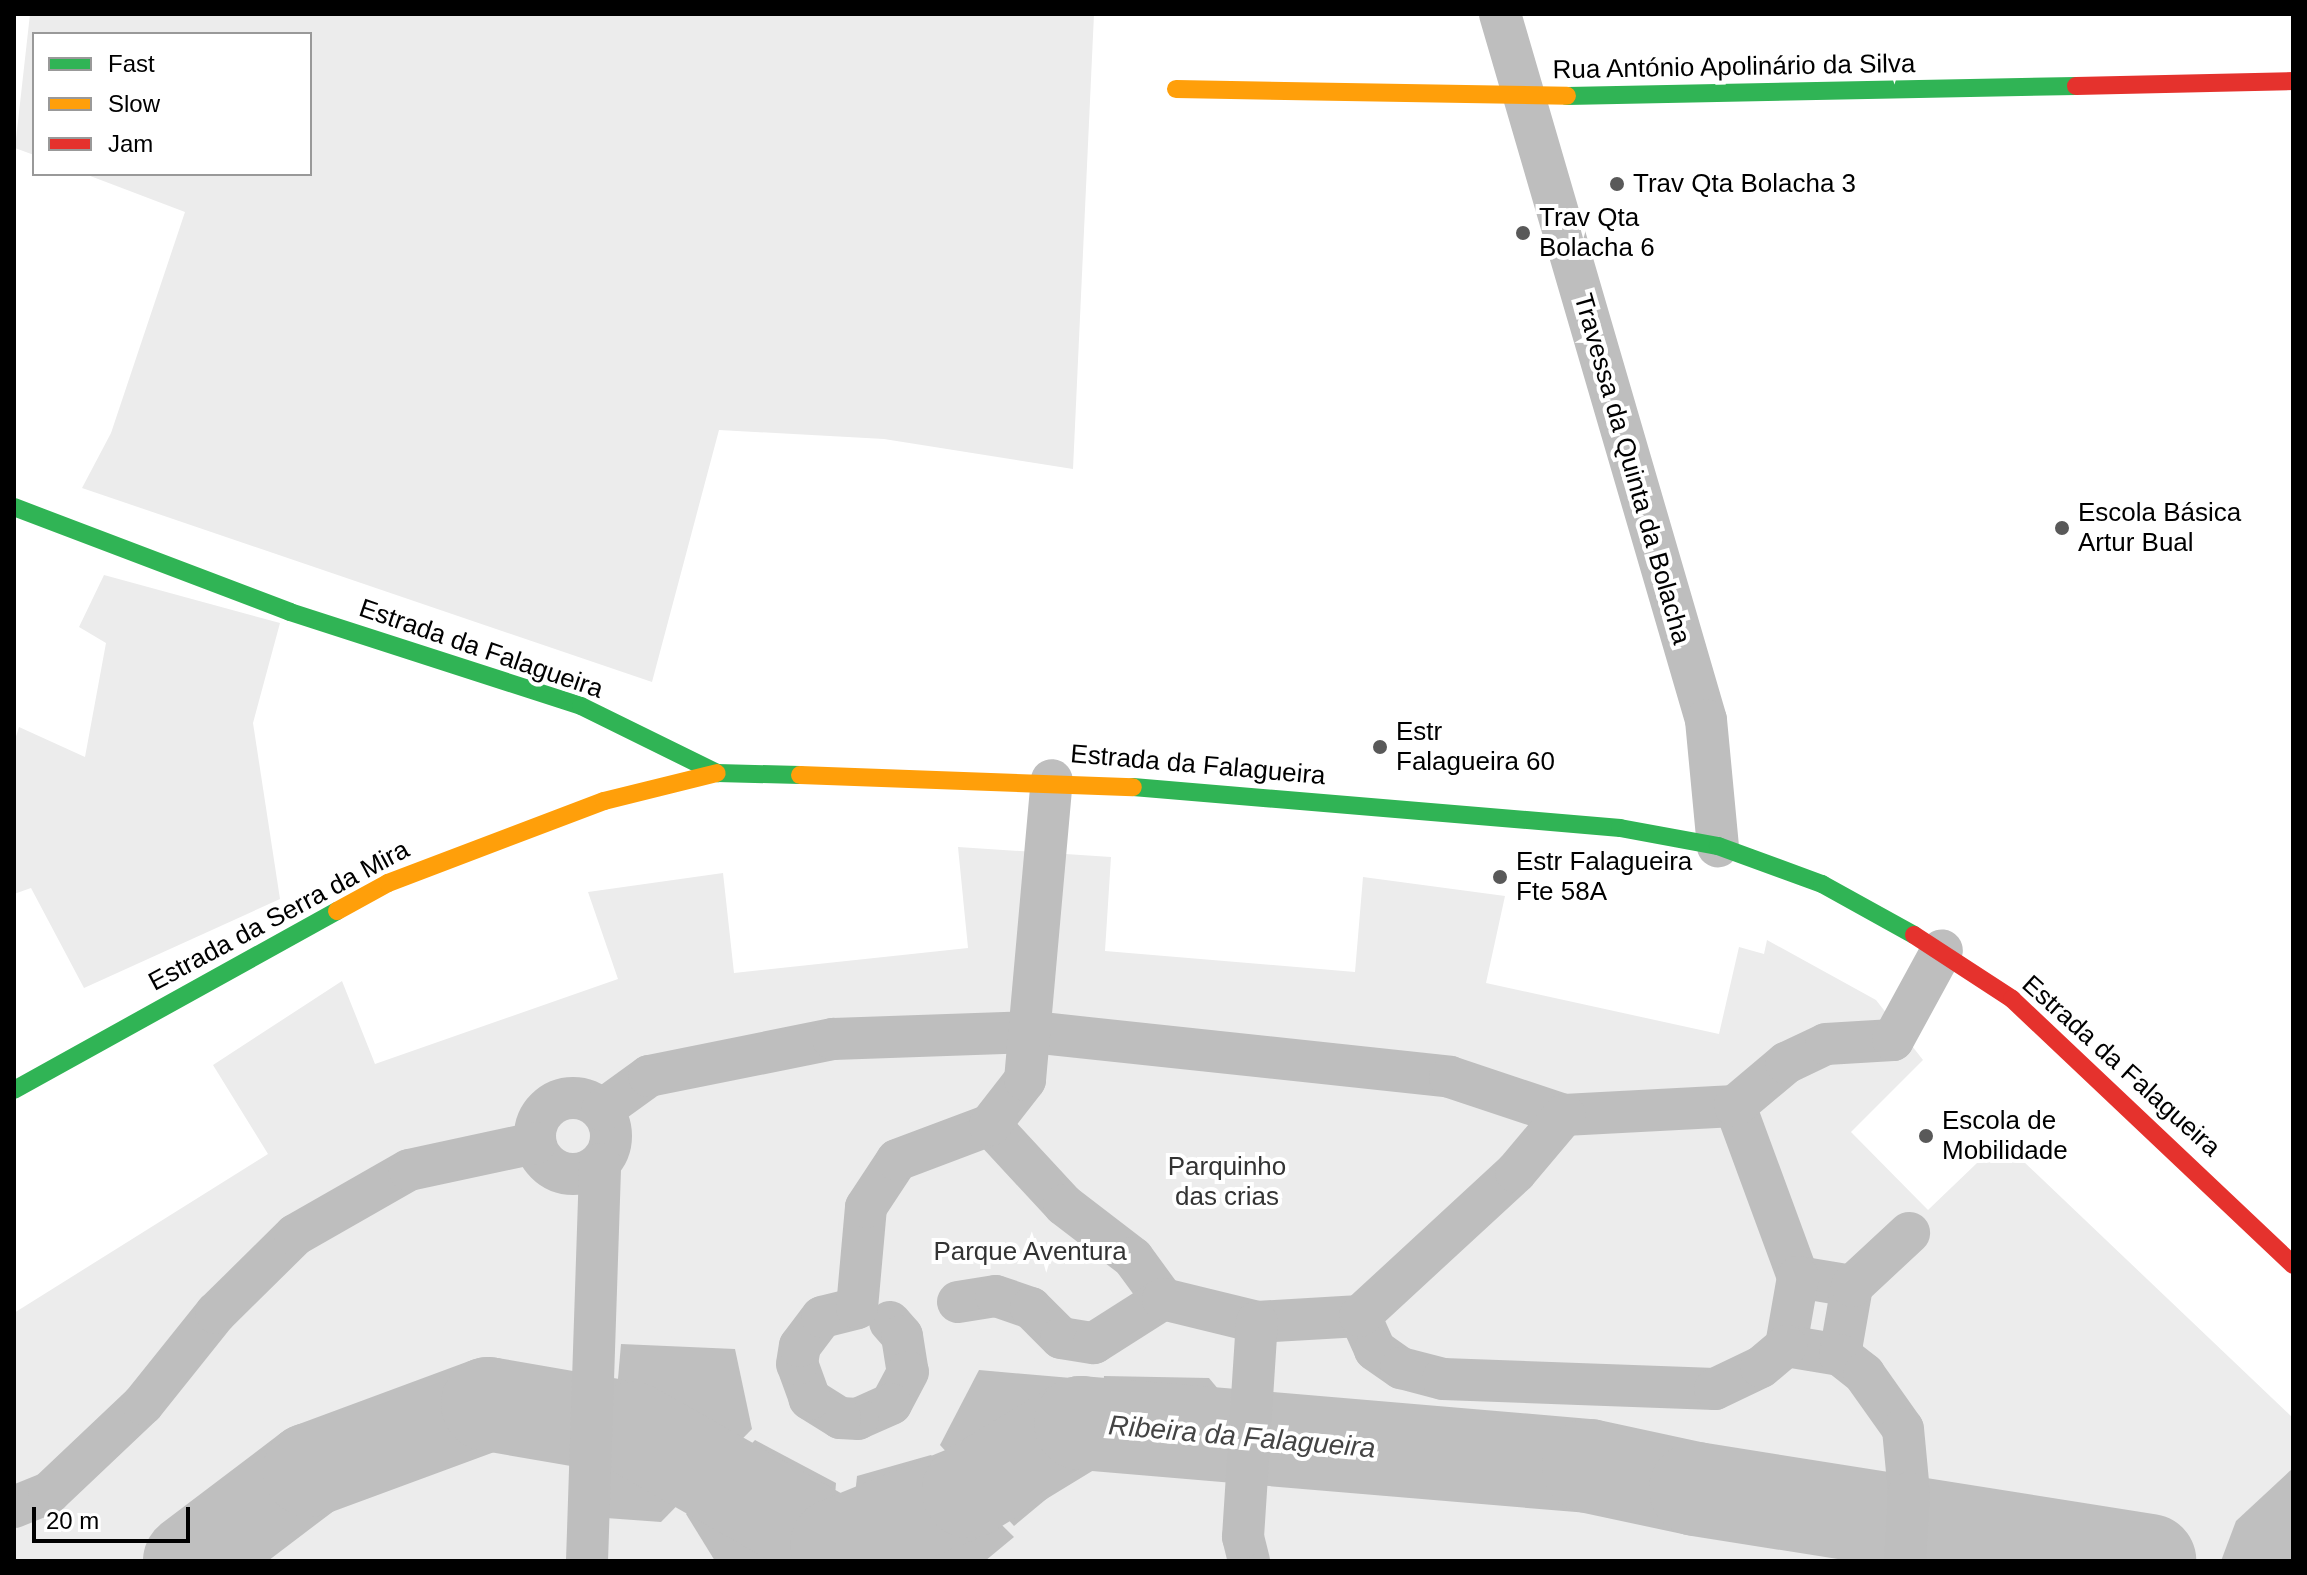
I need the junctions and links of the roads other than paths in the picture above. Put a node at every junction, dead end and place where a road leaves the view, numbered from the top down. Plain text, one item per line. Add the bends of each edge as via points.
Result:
1 (1500, 14) edge
2 (2293, 81) edge
3 (1176, 89) dead end
4 (1524, 97) junction
5 (14, 507) edge
6 (717, 773) junction
7 (1052, 780) junction
8 (1718, 846) junction
9 (1942, 950) junction
10 (1032, 1032) junction
11 (14, 1090) edge
12 (1735, 1106) junction
13 (602, 1110) junction
14 (1564, 1115) junction
15 (990, 1125) junction
16 (535, 1143) junction
17 (600, 1164) junction
18 (1909, 1233) dead end
19 (2291, 1259) edge
20 (1798, 1277) junction
21 (1852, 1286) junction
22 (1163, 1299) junction
23 (958, 1302) dead end
24 (1360, 1316) junction
25 (890, 1322) dead end
26 (1257, 1322) junction
27 (1786, 1346) junction
28 (1840, 1355) junction
29 (14, 1507) edge
30 (1241, 1553) edge
31 (587, 1561) edge
32 (1905, 1561) edge

1 - 4 street, Travessa da Quinta da Bolacha
2 - 4 street, Rua António Apolinário da Silva
3 - 4 street, Rua António Apolinário da Silva
4 - 8 street, Travessa da Quinta da Bolacha via 1706,720
5 - 6 street, Estrada da Falagueira via 290,612 581,706
6 - 7 street, Estrada da Falagueira
6 - 11 street, Estrada da Serra da Mira via 590,805 388,883
7 - 8 street, Estrada da Falagueira via 1620,828
7 - 10 street
8 - 9 street, Estrada da Falagueira via 1822,884
9 - 12 street via 1893,1040 1826,1044 1786,1063
9 - 19 street, Estrada da Falagueira via 2012,999 2083,1061
10 - 13 street via 833,1039 649,1076
10 - 14 street via 1450,1077
10 - 15 street via 1025,1080
12 - 14 street
12 - 20 street
13 - 16 street via 590,1101 563,1099 541,1116
13 - 17 street via 612,1137
14 - 24 street via 1516,1172
15 - 22 street via 1064,1205 1133,1258
15 - 25 street via 897,1160 866,1207 857,1308 822,1317 800,1346 797,1364 810,1399 840,1418 867,1417 891,1404 903,1389 908,1363 902,1336
16 - 17 street via 549,1166 562,1173 588,1172
16 - 29 street via 409,1170 295,1235 216,1313 143,1404 49,1493
17 - 31 street
18 - 21 street
20 - 21 street
20 - 27 street
21 - 28 street
22 - 23 street via 1094,1343 1061,1338 1031,1308 996,1296
22 - 26 street
24 - 26 street
24 - 27 street via 1375,1350 1401,1368 1443,1379 1715,1389 1761,1367
26 - 30 street
27 - 28 street
28 - 32 street via 1864,1374 1903,1429 1909,1493

